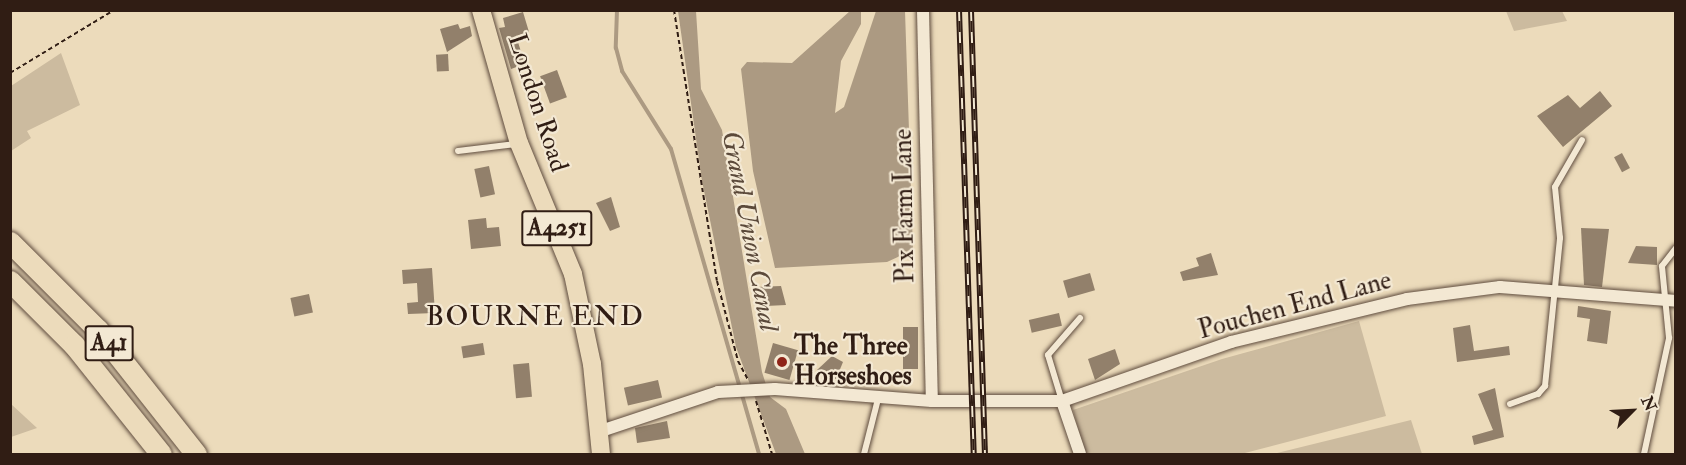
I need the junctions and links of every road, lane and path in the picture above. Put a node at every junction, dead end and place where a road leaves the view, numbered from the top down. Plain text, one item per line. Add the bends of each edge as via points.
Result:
1 (114, 10) edge
2 (481, 10) edge
3 (674, 10) edge
4 (923, 10) edge
5 (10, 73) edge
6 (1582, 140) dead end
7 (519, 143) junction
8 (458, 152) dead end
9 (10, 242) edge
10 (1676, 248) edge
11 (10, 281) edge
12 (1557, 292) junction
13 (1669, 301) edge
14 (1080, 318) dead end
15 (751, 392) junction
16 (878, 399) junction
17 (932, 401) junction
18 (1062, 401) junction
19 (1510, 404) dead end
20 (601, 431) junction
21 (162, 454) edge
22 (196, 454) edge
23 (601, 454) edge
24 (772, 454) edge
25 (864, 454) edge
26 (1080, 454) edge
27 (1644, 454) edge

1 - 5 path
2 - 7 main road, London Road / A4251
3 - 15 path via 717,281 738,362
4 - 17 street, Pix Farm Lane
6 - 12 lane via 1556,187
7 - 8 lane
7 - 20 main road, London Road / A4251 via 573,274
9 - 22 highway, A41 via 98,330
10 - 13 lane via 1662,266
11 - 21 highway, A41 via 74,345
12 - 13 street, Pouchen End Lane
12 - 18 street, Pouchen End Lane via 1500,287 1407,299 1231,342
12 - 19 lane via 1545,386 1538,394
13 - 27 lane via 1669,338
14 - 18 lane via 1048,355
15 - 16 street, Pouchen End Lane via 775,389
15 - 20 street, Pouchen End Lane via 689,398
15 - 24 path
16 - 17 street, Pouchen End Lane
16 - 25 lane
17 - 18 street, Pouchen End Lane
18 - 26 street
20 - 23 main road, London Road / A4251

